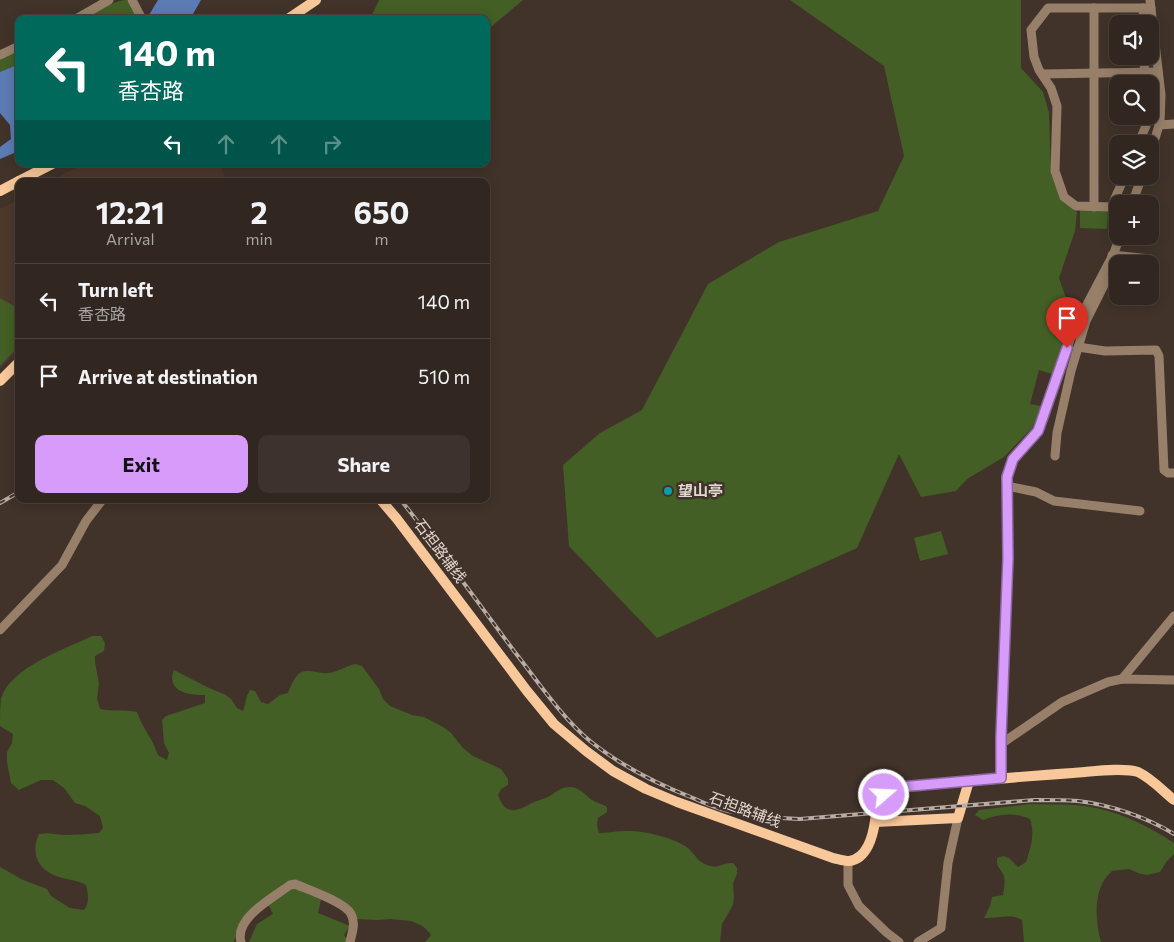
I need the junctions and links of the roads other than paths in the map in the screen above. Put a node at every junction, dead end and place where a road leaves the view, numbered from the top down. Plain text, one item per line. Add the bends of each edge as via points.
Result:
1 (109, 0) edge
2 (132, 0) edge
3 (316, 0) edge
4 (1148, 5) edge
5 (1094, 8) junction
6 (83, 15) edge
7 (140, 15) edge
8 (294, 15) edge
9 (15, 48) edge
10 (0, 55) edge
11 (1144, 65) edge
12 (1144, 72) junction
13 (1158, 72) junction
14 (1094, 73) junction
15 (1042, 74) junction
16 (1144, 75) edge
17 (1158, 75) edge
18 (1159, 80) edge
19 (1174, 124) edge
20 (1159, 125) junction
21 (1156, 135) edge
22 (46, 167) edge
23 (25, 178) edge
24 (15, 183) edge
25 (0, 191) edge
26 (1094, 207) junction
27 (1109, 208) edge
28 (1109, 267) edge
29 (1109, 269) edge
30 (1078, 347) junction
31 (15, 366) edge
32 (0, 381) edge
33 (1056, 456) dead end
34 (1174, 472) edge
35 (1007, 486) junction
36 (100, 503) edge
37 (383, 503) edge
38 (1140, 512) dead end
39 (1174, 616) edge
40 (0, 630) edge
41 (1122, 679) junction
42 (1174, 680) edge
43 (1001, 744) junction
44 (1001, 778) junction
45 (969, 781) junction
46 (1174, 800) edge
47 (958, 818) junction
48 (875, 822) junction
49 (848, 861) junction
50 (241, 942) edge
51 (350, 942) edge
52 (899, 942) edge
53 (918, 942) edge

1 - 6 street
2 - 7 street
3 - 8 main road
4 - 5 street
4 - 13 street
5 - 14 street
5 - 15 street via 1048,8 1031,30 1034,57
9 - 10 street
11 - 12 street
12 - 13 street
12 - 14 street
12 - 16 street
13 - 17 street
14 - 15 street
14 - 26 street
15 - 26 street via 1057,106 1055,171 1064,197 1076,206
18 - 20 street
19 - 20 street
20 - 21 street
22 - 23 main road
24 - 25 main road
26 - 27 street
28 - 35 street via 1073,332 1038,431 1013,459
29 - 30 street
30 - 33 street via 1057,432
30 - 34 street via 1104,351 1156,350 1159,356 1164,470
31 - 32 main road
35 - 38 street via 1036,492 1054,500
35 - 43 street via 1008,558
36 - 40 street via 86,520 62,565
37 - 49 main road, 石担路辅线 via 554,724 586,751 646,789
39 - 41 street
41 - 42 street
41 - 43 street via 1062,702
43 - 44 street
44 - 45 main road
44 - 46 main road via 1126,770 1147,777
45 - 47 main road
45 - 48 main road via 892,790 878,802
47 - 48 main road
47 - 53 street via 948,863 941,928
48 - 49 main road via 866,849 858,858
49 - 52 street via 848,885 860,906
50 - 51 street via 241,931 256,909 295,884 340,904 351,913 353,928

